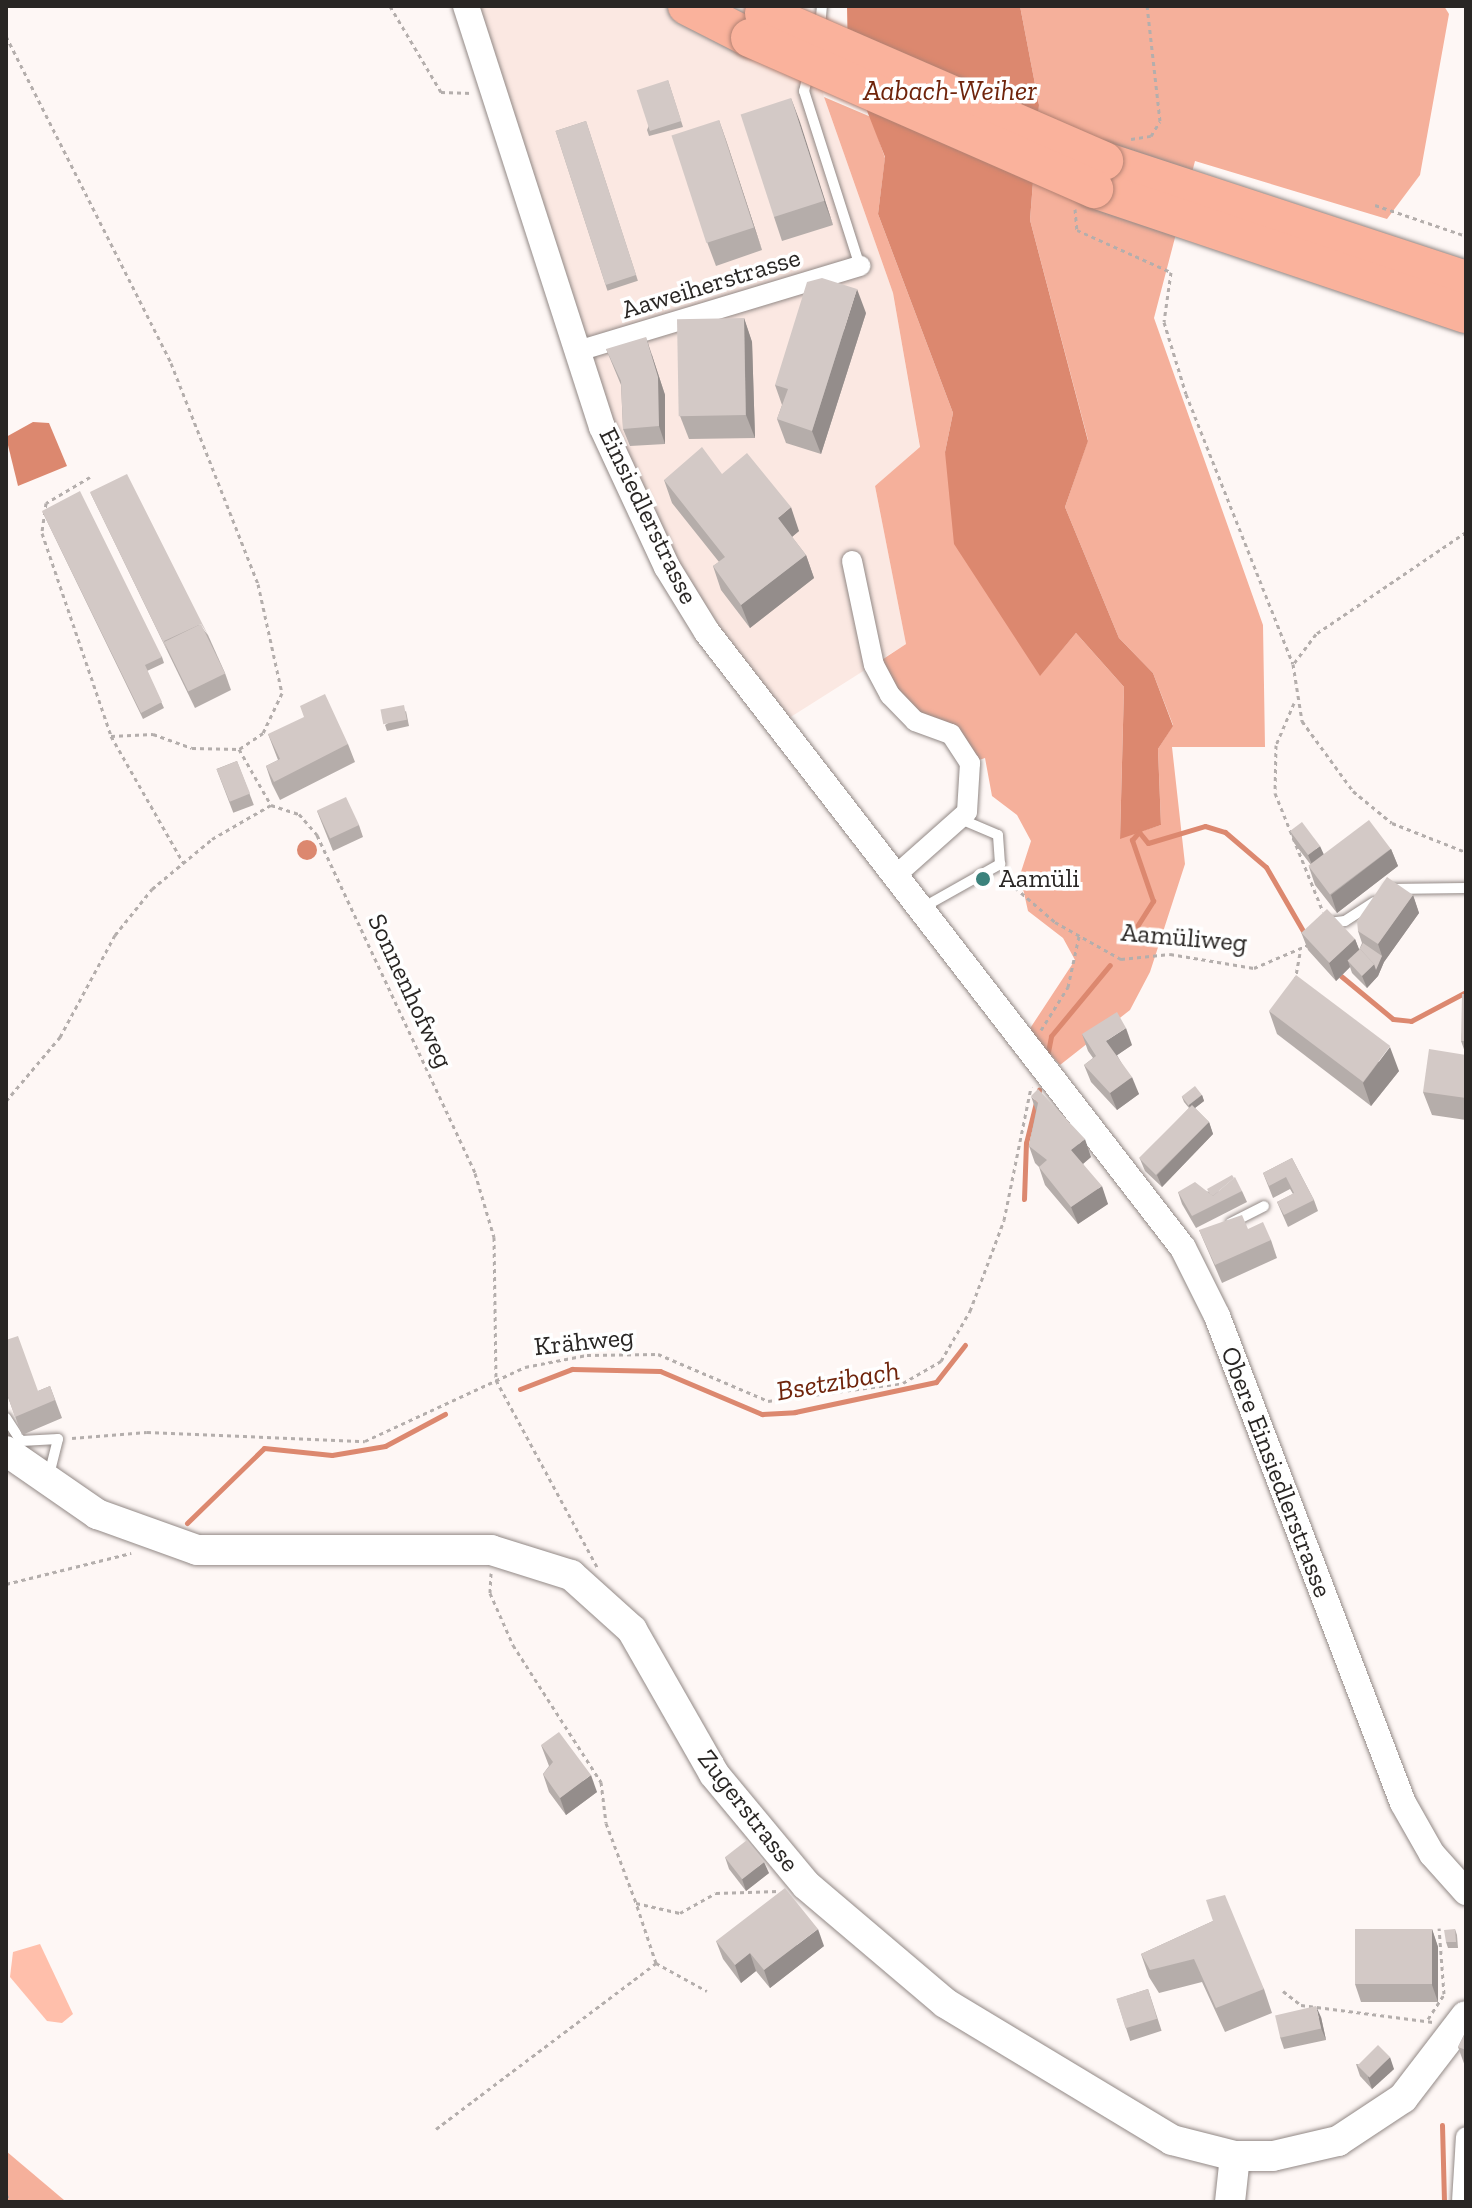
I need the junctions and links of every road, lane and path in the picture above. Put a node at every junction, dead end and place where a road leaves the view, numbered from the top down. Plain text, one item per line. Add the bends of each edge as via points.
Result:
1 (390, 6) edge
2 (466, 6) edge
3 (687, 6) edge
4 (822, 6) edge
5 (1147, 6) edge
6 (755, 19) edge
7 (6, 36) edge
8 (496, 95) junction
9 (1099, 173) junction
10 (1375, 205) dead end
11 (1466, 236) edge
12 (860, 266) joint
13 (1466, 280) edge
14 (1466, 314) edge
15 (578, 351) junction
16 (90, 477) dead end
17 (1466, 532) edge
18 (852, 561) dead end
19 (1293, 664) junction
20 (1294, 703) junction
21 (111, 736) junction
22 (239, 749) junction
23 (271, 805) junction
24 (962, 820) junction
25 (1466, 852) edge
26 (183, 862) junction
27 (995, 872) junction
28 (895, 876) junction
29 (1466, 888) edge
30 (1322, 908) dead end
31 (920, 909) junction
32 (1325, 923) joint
33 (1079, 936) junction
34 (1300, 953) junction
35 (1297, 992) edge
36 (1042, 1067) junction
37 (6, 1101) edge
38 (1026, 1109) dead end
39 (1264, 1206) dead end
40 (1224, 1227) edge
41 (496, 1380) junction
42 (6, 1418) edge
43 (58, 1439) junction
44 (6, 1451) edge
45 (46, 1481) junction
46 (147, 1536) junction
47 (491, 1550) junction
48 (6, 1584) edge
49 (593, 1592) junction
50 (806, 1885) junction
51 (1466, 1892) edge
52 (636, 1903) junction
53 (1439, 1928) dead end
54 (656, 1963) junction
55 (707, 1991) dead end
56 (1283, 1991) dead end
57 (1449, 2023) edge
58 (436, 2129) dead end
59 (1466, 2137) edge
60 (1235, 2156) junction
61 (6, 2194) edge
62 (10, 2202) edge
63 (1230, 2202) edge
64 (1462, 2202) edge

1 - 8 path via 441,92
2 - 8 street, Einsiedlerstrasse
3 - 6 highway
4 - 12 lane via 804,91
5 - 9 path via 1160,121 1151,136
6 - 9 highway, bridge
7 - 22 path via 171,363 258,584 282,693 263,733
8 - 15 street, Einsiedlerstrasse
9 - 13 highway
9 - 14 highway
9 - 19 path via 1077,230 1171,272 1164,322 1186,394
10 - 11 path
12 - 15 street, Aaweiherstrasse
15 - 28 street, Einsiedlerstrasse via 608,441 667,567 707,632
16 - 21 path via 46,503 40,522
17 - 19 path via 1316,634
18 - 24 street via 874,665 890,695 915,721 951,734 970,763 973,794
19 - 20 path
20 - 25 path via 1333,768 1375,810
20 - 30 path via 1276,745 1275,793
21 - 22 path via 153,734 198,749
21 - 26 path
22 - 23 path
23 - 26 path
23 - 41 path, Sonnenhofweg via 291,809 317,835 475,1173 494,1237
24 - 27 lane via 998,835 1003,856
24 - 28 street
26 - 37 path via 127,918 68,1026
27 - 31 lane
27 - 33 path, Aamüliweg
28 - 31 street, Einsiedlerstrasse
29 - 32 lane via 1389,889 1345,921
31 - 36 street, Einsiedlerstrasse
32 - 34 path
33 - 34 path, Aamüliweg via 1121,959 1170,954 1254,968
33 - 36 path via 1068,987 1038,1037
34 - 35 path
36 - 51 street, Obere Einsiedlerstrasse via 1190,1244 1403,1803 1432,1854
38 - 41 path, Krähweg via 1004,1220 981,1284 958,1336 926,1373 794,1402 745,1396 639,1352 549,1360
39 - 40 lane
41 - 43 path, Krähweg via 365,1441 147,1432
41 - 49 path, Sonnenhofweg via 522,1437 590,1543 601,1579
42 - 43 lane via 21,1441
43 - 45 lane
44 - 45 main road, Zugerstrasse
45 - 46 main road, Zugerstrasse
46 - 47 main road, Zugerstrasse via 229,1553
46 - 48 path via 112,1562
47 - 49 main road, Zugerstrasse via 545,1563
47 - 52 path via 490,1593 513,1645 601,1782 606,1823
49 - 50 main road, Zugerstrasse via 632,1630 740,1810
50 - 52 path via 716,1893 680,1913
50 - 60 main road, Zugerstrasse via 945,2003 1073,2086 1150,2131
52 - 54 path
53 - 57 path
54 - 55 path
54 - 58 path
56 - 57 path via 1301,2005
57 - 60 main road, Zugerstrasse via 1403,2098 1363,2128 1315,2150
59 - 64 street
60 - 63 main road
61 - 62 path

